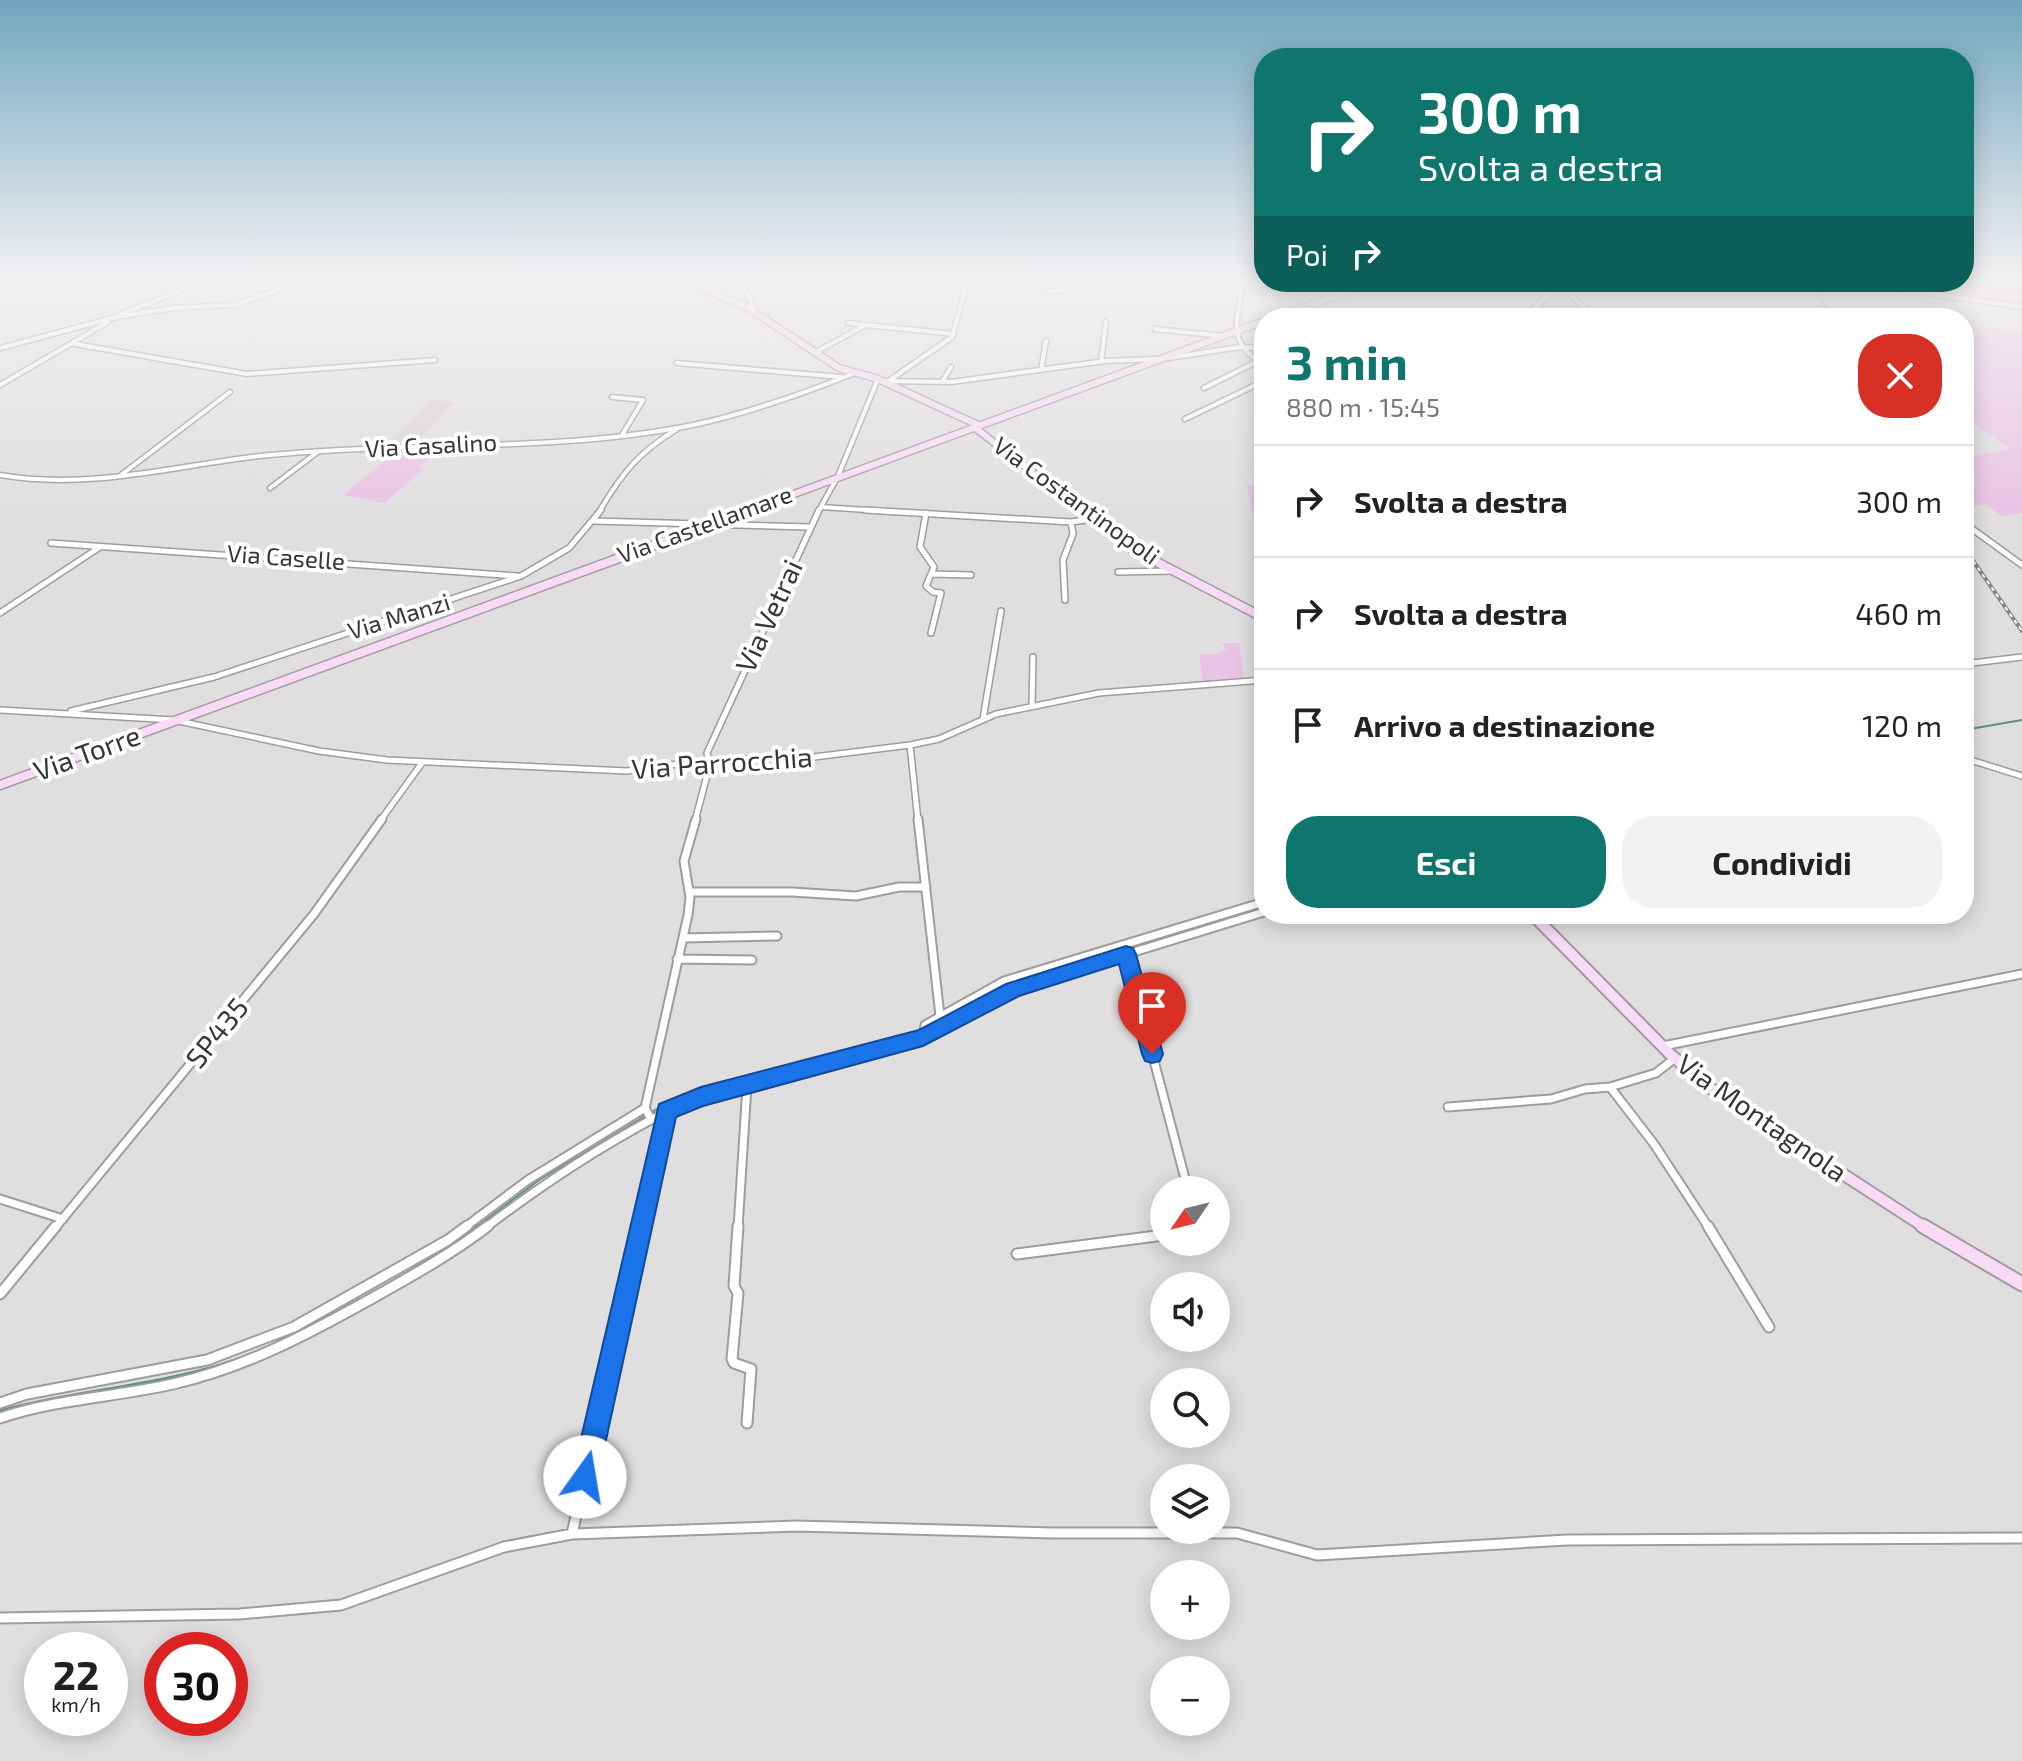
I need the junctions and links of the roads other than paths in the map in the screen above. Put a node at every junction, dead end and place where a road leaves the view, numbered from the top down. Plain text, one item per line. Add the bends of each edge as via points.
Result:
1 (51, 357) edge
2 (151, 357) edge
3 (821, 357) edge
4 (918, 357) edge
5 (1043, 357) edge
6 (1102, 357) edge
7 (1166, 357) edge
8 (1173, 357) edge
9 (1161, 359) junction
10 (435, 360) dead end
11 (1101, 362) junction
12 (677, 363) dead end
13 (1254, 363) edge
14 (951, 367) dead end
15 (1041, 370) junction
16 (855, 373) junction
17 (845, 377) junction
18 (883, 380) junction
19 (942, 382) junction
20 (0, 385) edge
21 (1254, 386) edge
22 (1204, 388) dead end
23 (230, 392) dead end
24 (612, 397) dead end
25 (1185, 419) dead end
26 (976, 426) junction
27 (680, 427) junction
28 (622, 435) junction
29 (319, 451) junction
30 (0, 475) edge
31 (838, 476) junction
32 (119, 477) junction
33 (270, 488) dead end
34 (821, 507) junction
35 (926, 513) junction
36 (1093, 519) junction
37 (594, 521) junction
38 (1071, 522) junction
39 (707, 524) junction
40 (809, 527) junction
41 (1974, 530) edge
42 (51, 543) dead end
43 (100, 547) junction
44 (2022, 565) edge
45 (1173, 571) junction
46 (1118, 572) dead end
47 (932, 574) junction
48 (971, 575) dead end
49 (521, 576) junction
50 (1065, 600) dead end
51 (1001, 611) dead end
52 (0, 613) edge
53 (1254, 613) edge
54 (931, 633) dead end
55 (1033, 657) dead end
56 (2022, 657) edge
57 (1974, 663) edge
58 (1254, 681) edge
59 (1032, 706) junction
60 (0, 710) edge
61 (62, 713) junction
62 (983, 719) junction
63 (174, 720) junction
64 (910, 745) junction
65 (707, 760) junction
66 (1974, 761) edge
67 (422, 763) junction
68 (2022, 776) edge
69 (0, 785) edge
70 (926, 887) junction
71 (689, 892) junction
72 (1254, 905) edge
73 (1254, 915) edge
74 (1541, 924) edge
75 (777, 936) dead end
76 (683, 938) junction
77 (1126, 954) junction
78 (677, 959) junction
79 (752, 960) dead end
80 (2022, 974) edge
81 (940, 1016) junction
82 (924, 1034) junction
83 (1663, 1046) junction
84 (1675, 1058) junction
85 (747, 1086) junction
86 (1610, 1087) junction
87 (1448, 1107) dead end
88 (667, 1111) junction
89 (648, 1113) junction
90 (1184, 1176) edge
91 (0, 1199) edge
92 (63, 1219) junction
93 (1150, 1236) edge
94 (1017, 1254) dead end
95 (2022, 1284) edge
96 (0, 1294) edge
97 (1769, 1327) dead end
98 (308, 1328) junction
99 (0, 1403) edge
100 (0, 1418) edge
101 (747, 1423) dead end
102 (572, 1534) junction
103 (2022, 1538) edge
104 (0, 1618) edge

1 - 20 street
2 - 10 street via 247,374
3 - 16 main road, Via Costantinopoli
4 - 18 street
5 - 15 street
6 - 11 street
7 - 9 main road, Via Castellamare
8 - 9 street
9 - 11 street
9 - 26 main road, Via Castellamare
11 - 15 street
12 - 17 street
13 - 22 street
14 - 19 street
15 - 19 street
16 - 17 street, Via Casalino
16 - 18 main road, Via Costantinopoli
17 - 27 street, Via Casalino via 760,407
18 - 19 street
18 - 26 main road, Via Costantinopoli
18 - 31 street, Via Vetrai
21 - 25 street
23 - 32 street
24 - 28 street via 643,400
26 - 31 main road, Via Castellamare
26 - 36 main road, Via Costantinopoli
27 - 28 street, Via Casalino
27 - 37 street, Via Manzi via 646,448 619,478
28 - 29 street, Via Casalino
29 - 32 street, Via Casalino
29 - 33 street
30 - 32 street, Via Casalino via 49,482
31 - 34 street, Via Vetrai
31 - 39 main road, Via Castellamare
34 - 35 street
34 - 40 street, Via Vetrai
35 - 38 street
35 - 47 street via 920,547 934,567
36 - 38 street
36 - 45 main road, Via Costantinopoli
37 - 39 street
37 - 49 street, Via Manzi via 569,548
38 - 50 street via 1073,534 1063,560
39 - 40 street
39 - 63 main road, Via Castellamare
40 - 65 street, Via Vetrai
41 - 44 street
42 - 43 street, Via Caselle
43 - 49 street, Via Caselle
43 - 52 street
45 - 46 street
45 - 53 main road, Via Costantinopoli
47 - 48 street
47 - 54 street via 926,586 941,593
49 - 61 street, Via Manzi via 214,677
51 - 62 street
55 - 59 street
56 - 57 street
58 - 59 street, Via Parrocchia via 1124,690
59 - 62 street, Via Parrocchia
60 - 61 street, Via Parrocchia
61 - 63 street, Via Parrocchia
62 - 64 street, Via Parrocchia via 939,739
63 - 67 street, Via Parrocchia via 319,751
63 - 69 main road, Via Torre
64 - 65 street, Via Parrocchia via 814,757
64 - 70 street
65 - 67 street, Via Parrocchia via 627,771
65 - 71 street, Via Vetrai via 707,780 684,861
66 - 68 street
67 - 92 street, SP435 via 314,914
70 - 71 street via 856,896
70 - 81 street
71 - 76 street, Via Vetrai
72 - 81 street via 1004,981
73 - 77 street
74 - 83 main road, Via Montagnola
75 - 76 street
76 - 78 street, Via Vetrai
77 - 82 street via 1013,989
77 - 90 street
78 - 79 street
78 - 89 street, Via Vetrai
80 - 83 street
81 - 82 street via 925,1025
82 - 85 street
83 - 84 main road, Via Montagnola
84 - 86 street via 1656,1073
84 - 95 main road, Via Montagnola via 1749,1115
85 - 88 street
85 - 101 street via 732,1359 751,1369
86 - 87 street via 1551,1099
86 - 97 street via 1666,1163
88 - 89 street
88 - 102 street
89 - 98 street via 528,1180 448,1240
89 - 98 street via 454,1252
91 - 92 street
92 - 96 street, SP435
93 - 94 street
98 - 99 street via 207,1360
98 - 100 street via 214,1373
102 - 103 street via 797,1526 1237,1533 1317,1555 1567,1540
102 - 104 street via 504,1547 341,1605 240,1614

